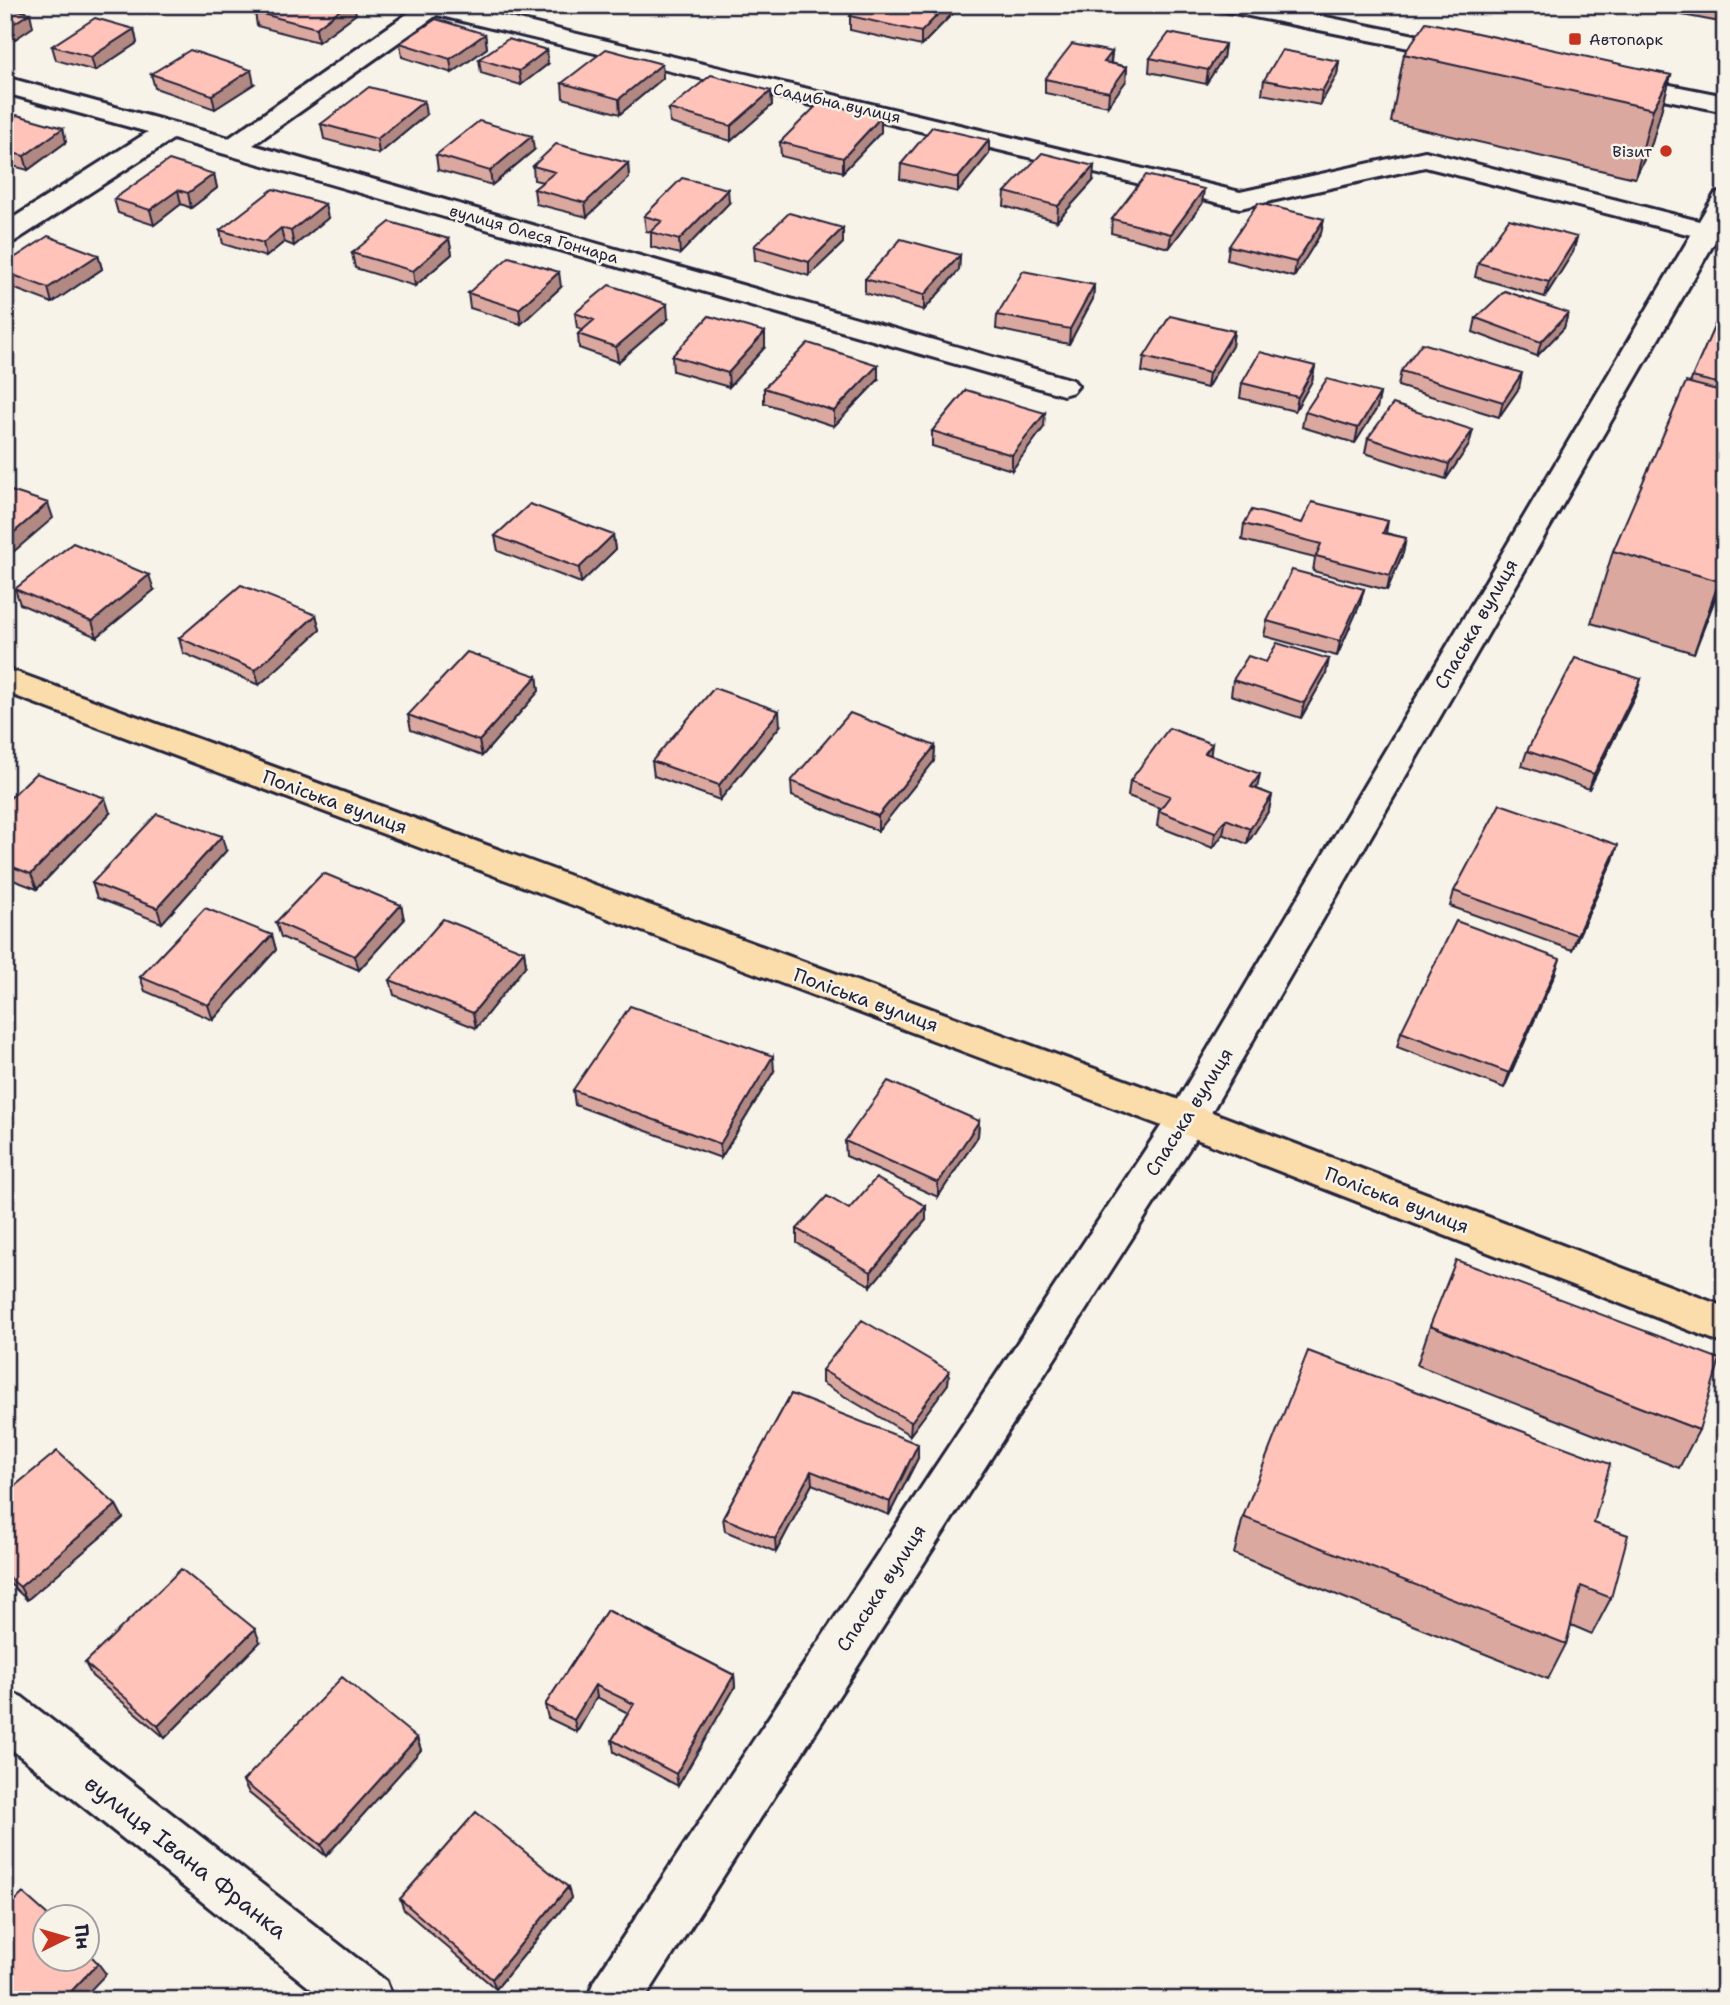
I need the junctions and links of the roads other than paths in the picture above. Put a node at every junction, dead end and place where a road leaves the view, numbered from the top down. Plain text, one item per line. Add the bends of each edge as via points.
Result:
1 (1229, 5) edge
2 (435, 6) edge
3 (1488, 57) edge
4 (1595, 78) edge
5 (5, 85) edge
6 (1725, 104) edge
7 (169, 130) junction
8 (233, 147) junction
9 (1715, 216) edge
10 (5, 234) edge
11 (1063, 386) dead end
12 (5, 679) edge
13 (1187, 1119) junction
14 (1725, 1326) edge
15 (5, 1713) edge
16 (367, 2000) edge
17 (613, 2000) edge

1 - 3 street
2 - 8 street
2 - 9 street, Садибна вулиця via 1240,200 1425,159
4 - 6 street
5 - 7 street, вулиця Олеся Гончара
7 - 8 street, вулиця Олеся Гончара
7 - 10 street
8 - 11 street, вулиця Олеся Гончара
9 - 13 street, Спаська вулиця
12 - 13 main road, Поліська вулиця
13 - 14 main road, Поліська вулиця
13 - 17 street, Спаська вулиця
15 - 16 street, вулиця Івана Франка

